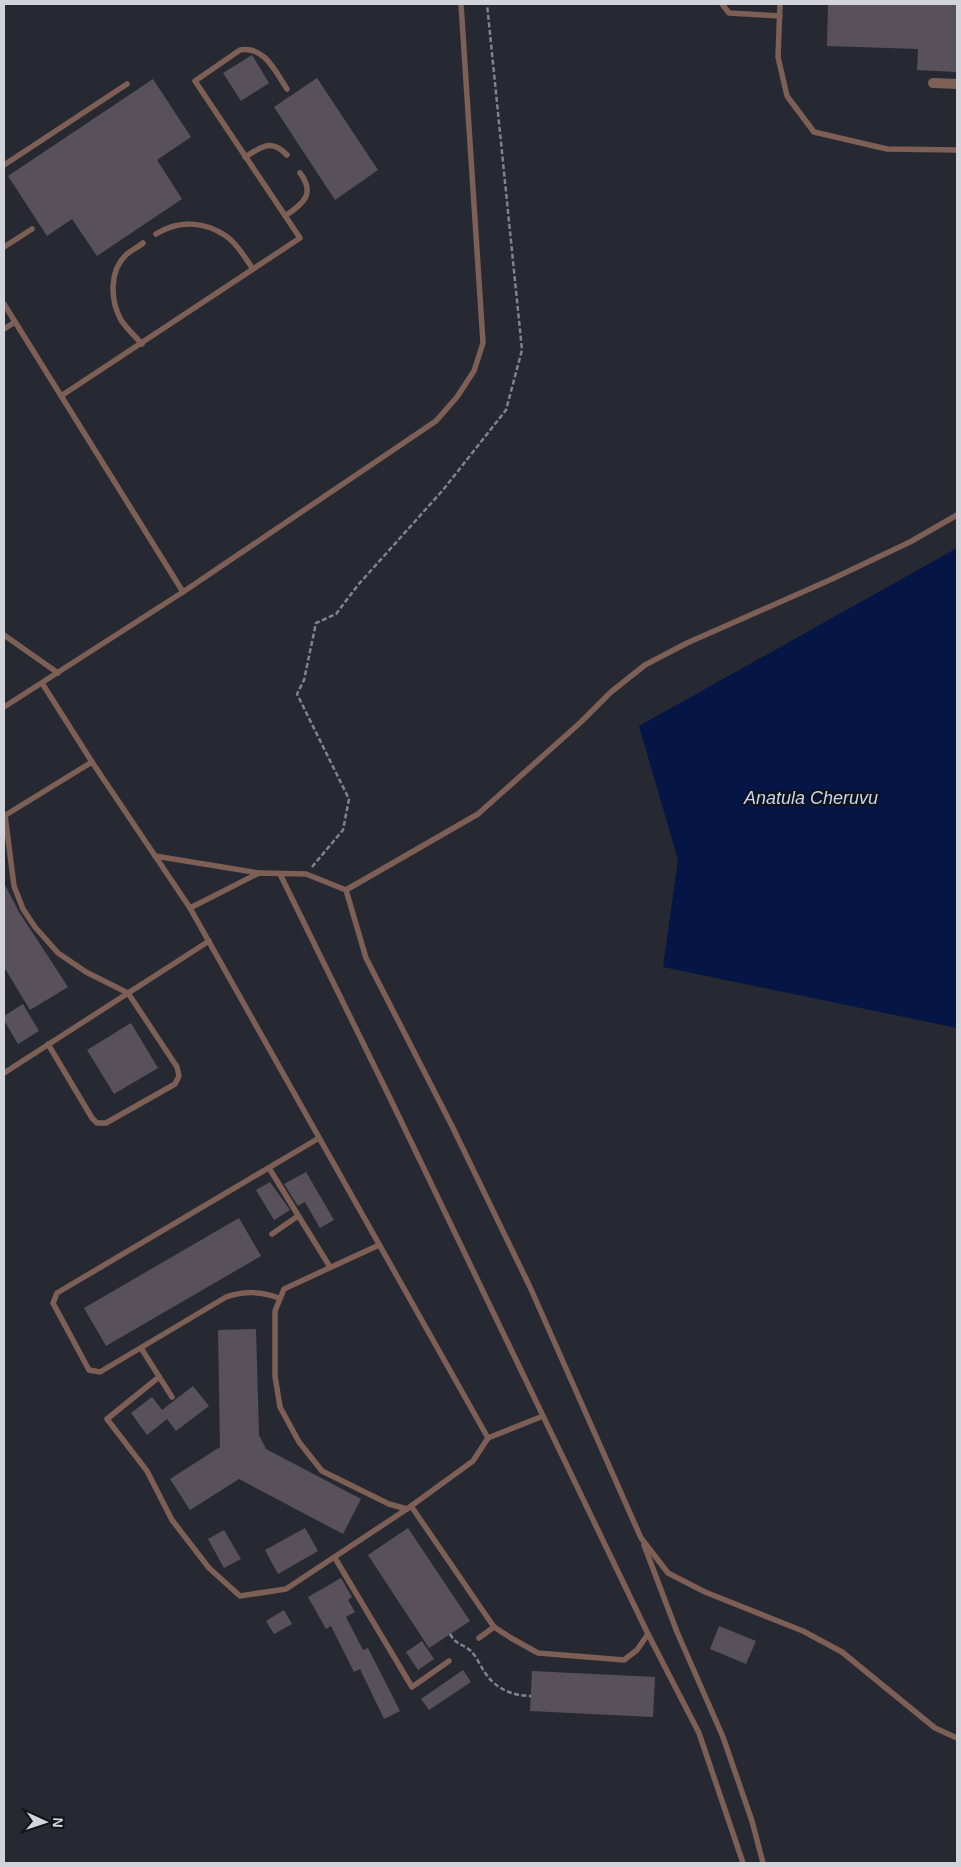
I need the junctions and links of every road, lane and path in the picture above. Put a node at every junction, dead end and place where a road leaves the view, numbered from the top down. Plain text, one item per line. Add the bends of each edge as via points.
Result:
1 (461, 4) edge
2 (487, 4) edge
3 (722, 4) edge
4 (780, 4) edge
5 (780, 16) junction
6 (933, 83) dead end
7 (127, 84) dead end
8 (957, 84) edge
9 (287, 89) dead end
10 (957, 150) edge
11 (287, 155) dead end
12 (246, 157) junction
13 (4, 165) edge
14 (300, 173) dead end
15 (285, 216) junction
16 (32, 229) dead end
17 (156, 234) dead end
18 (143, 243) dead end
19 (4, 247) edge
20 (253, 269) junction
21 (4, 304) edge
22 (14, 322) junction
23 (4, 329) edge
24 (142, 344) junction
25 (61, 396) junction
26 (957, 515) edge
27 (184, 592) junction
28 (4, 636) edge
29 (58, 673) junction
30 (42, 683) junction
31 (4, 707) edge
32 (92, 762) junction
33 (4, 815) edge
34 (155, 856) junction
35 (259, 873) junction
36 (280, 874) junction
37 (306, 874) junction
38 (346, 890) junction
39 (190, 908) junction
40 (209, 941) junction
41 (128, 993) junction
42 (48, 1044) junction
43 (4, 1073) edge
44 (319, 1138) junction
45 (269, 1168) junction
46 (298, 1216) junction
47 (272, 1234) dead end
48 (379, 1244) junction
49 (330, 1267) junction
50 (279, 1298) junction
51 (140, 1348) junction
52 (159, 1377) junction
53 (172, 1397) dead end
54 (543, 1416) junction
55 (488, 1438) junction
56 (409, 1508) junction
57 (641, 1538) junction
58 (335, 1558) junction
59 (494, 1627) junction
60 (450, 1634) dead end
61 (648, 1634) junction
62 (479, 1638) dead end
63 (449, 1661) dead end
64 (531, 1696) dead end
65 (957, 1738) edge
66 (743, 1863) edge
67 (763, 1863) edge

1 - 27 lane via 483,343 474,371 436,421
2 - 37 path via 522,350 506,410 443,490 336,614 316,623 304,680 297,694 349,799 343,830
3 - 5 lane via 729,13
4 - 5 lane
5 - 10 lane via 778,57 787,96 814,132 886,149
6 - 8 street
7 - 13 lane
9 - 12 lane via 266,58 248,48 240,50 195,81
11 - 12 lane via 271,144
12 - 15 lane
14 - 15 lane via 306,180 307,194 304,202
15 - 20 lane via 300,238
16 - 19 lane
17 - 20 lane via 168,227 187,223 208,226 227,236
18 - 24 lane via 126,255 114,273 115,305 122,320
20 - 24 lane
21 - 22 lane
22 - 23 lane
22 - 25 lane
24 - 25 lane
25 - 27 lane
26 - 38 lane via 910,542 645,665 478,814
27 - 29 lane
28 - 29 lane
29 - 30 lane
30 - 31 lane
30 - 32 lane
32 - 33 lane
32 - 34 lane
33 - 41 lane via 14,886 35,927 58,953 86,972
34 - 35 lane
34 - 39 lane
35 - 36 lane
35 - 39 lane
36 - 37 lane
36 - 54 lane
37 - 38 lane
38 - 57 lane via 366,958 530,1287
39 - 40 lane
40 - 41 lane
40 - 44 lane
41 - 42 lane
41 - 42 lane via 177,1066 179,1076 176,1084 106,1123 98,1123
42 - 43 lane
44 - 45 lane
44 - 48 lane
45 - 46 lane
45 - 51 lane via 57,1293 53,1303 89,1370 100,1372
46 - 47 lane
46 - 49 lane
48 - 49 lane
48 - 55 lane
49 - 50 lane via 284,1289
50 - 51 lane via 243,1292 226,1298
50 - 56 lane via 275,1311 275,1376 280,1407 299,1442 322,1471 389,1504
51 - 52 lane
52 - 53 lane
52 - 58 lane via 107,1419 147,1471 172,1520 208,1568 240,1596 286,1589
54 - 55 lane
54 - 61 lane
55 - 56 lane via 473,1461
56 - 58 lane
56 - 59 lane
57 - 65 lane via 668,1573 803,1631 842,1652 935,1728
57 - 67 lane via 677,1632 723,1737
58 - 63 lane via 412,1687
59 - 61 lane via 538,1653 624,1660 637,1650
59 - 62 lane
60 - 64 path via 455,1643 471,1651 494,1683 507,1692
61 - 66 lane via 699,1733

